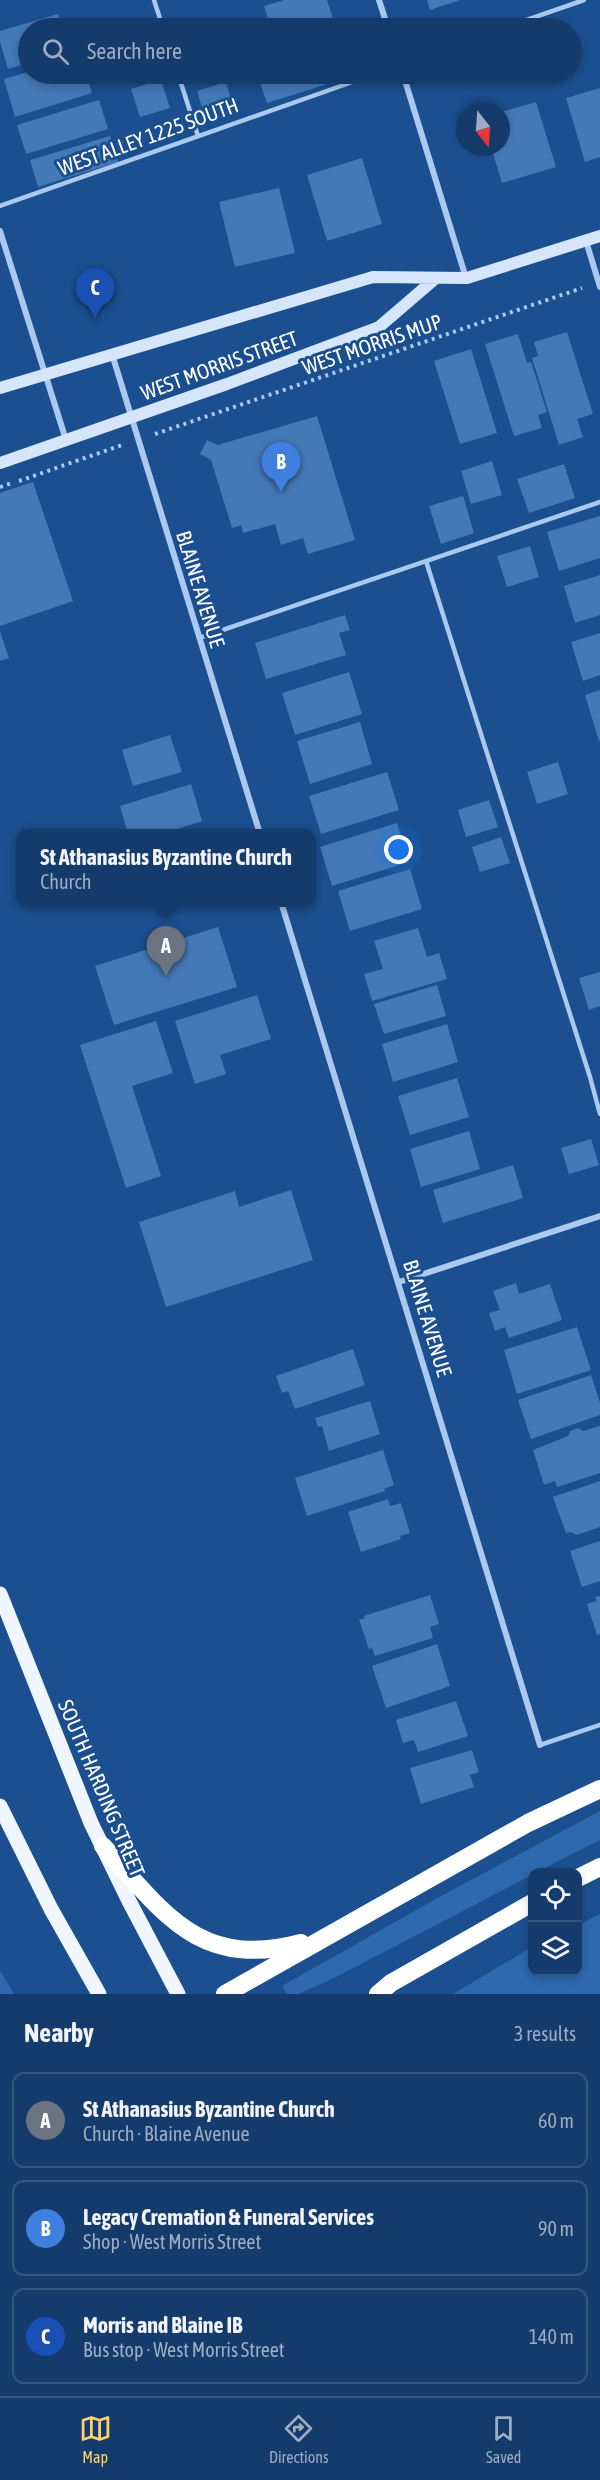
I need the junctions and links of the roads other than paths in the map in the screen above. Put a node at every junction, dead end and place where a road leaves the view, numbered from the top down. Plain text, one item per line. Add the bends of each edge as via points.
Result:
1 (154, 0) edge
2 (380, 0) edge
3 (584, 0) edge
4 (160, 18) edge
5 (385, 18) edge
6 (532, 18) edge
7 (181, 84) edge
8 (346, 84) edge
9 (406, 84) edge
10 (198, 136) junction
11 (0, 206) edge
12 (0, 231) edge
13 (600, 236) edge
14 (586, 241) junction
15 (436, 278) junction
16 (467, 278) junction
17 (600, 287) edge
18 (112, 354) junction
19 (46, 374) junction
20 (0, 388) edge
21 (131, 418) junction
22 (66, 440) junction
23 (0, 463) edge
24 (600, 502) edge
25 (426, 561) junction
26 (199, 639) junction
27 (258, 829) edge
28 (282, 907) edge
29 (600, 1114) edge
30 (600, 1216) edge
31 (399, 1282) junction
32 (0, 1594) edge
33 (600, 1725) edge
34 (540, 1745) joint
35 (600, 1789) edge
36 (0, 1806) edge
37 (103, 1846) junction
38 (600, 1867) edge
39 (582, 1876) edge
40 (528, 1905) edge
41 (326, 1936) junction
42 (384, 1988) edge
43 (99, 1994) edge
44 (178, 1994) edge
45 (225, 1994) edge
46 (366, 1994) edge

1 - 4 lane
2 - 5 street
3 - 6 lane
7 - 10 lane
8 - 10 lane, WEST ALLEY 1225 SOUTH
9 - 16 street
10 - 11 lane, WEST ALLEY 1225 SOUTH
12 - 19 street
13 - 14 main road, WEST MORRIS STREET
14 - 16 main road, WEST MORRIS STREET
14 - 17 street
15 - 16 main road, WEST MORRIS STREET
15 - 18 main road, WEST MORRIS STREET via 373,277
15 - 21 main road, WEST MORRIS STREET via 379,327
18 - 19 main road, WEST MORRIS STREET
18 - 21 street, BLAINE AVENUE
19 - 20 main road, WEST MORRIS STREET
19 - 22 street
21 - 22 main road, WEST MORRIS STREET
21 - 26 street, BLAINE AVENUE
22 - 23 main road, WEST MORRIS STREET
24 - 25 lane
25 - 26 lane
25 - 29 lane
26 - 27 street, BLAINE AVENUE
28 - 31 street, BLAINE AVENUE
30 - 31 street
31 - 34 street, BLAINE AVENUE
32 - 37 main road, SOUTH HARDING STREET
33 - 34 lane
35 - 41 highway via 528,1823
36 - 43 main road
37 - 41 highway via 167,1917 213,1944 276,1949
37 - 44 main road, SOUTH HARDING STREET
38 - 39 highway
40 - 42 highway
41 - 45 highway
42 - 46 highway

